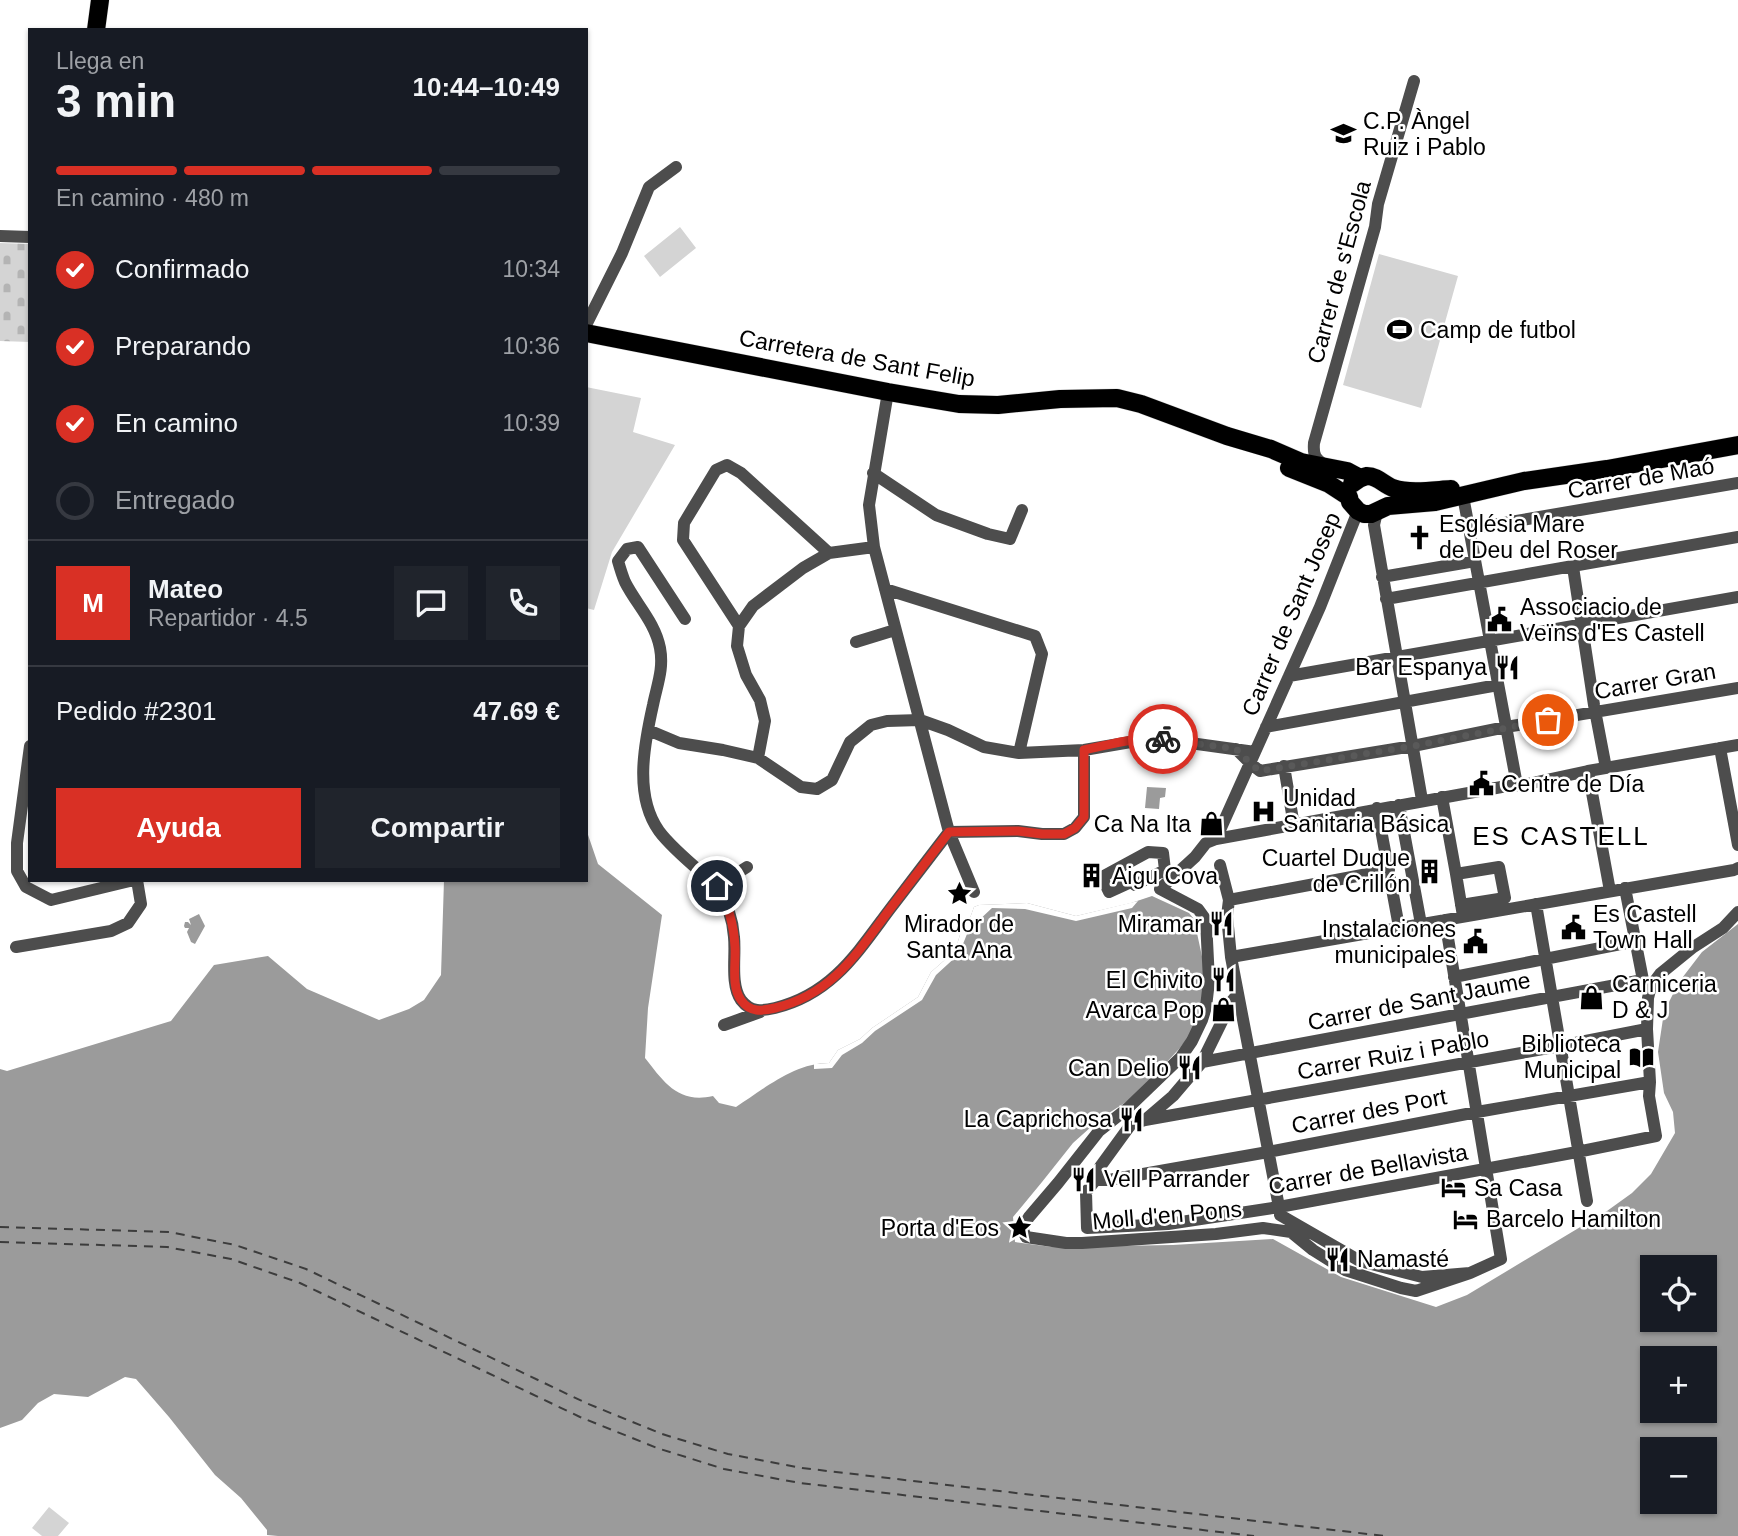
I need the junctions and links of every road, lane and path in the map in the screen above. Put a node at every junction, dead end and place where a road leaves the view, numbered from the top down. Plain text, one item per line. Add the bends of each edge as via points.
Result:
1 (100, 0) edge
2 (96, 28) edge
3 (1414, 81) dead end
4 (676, 167) dead end
5 (0, 236) edge
6 (28, 237) edge
7 (588, 321) edge
8 (588, 333) edge
9 (888, 392) junction
10 (1227, 436) junction
11 (1738, 445) edge
12 (1329, 468) junction
13 (873, 473) junction
14 (1360, 478) junction
15 (1524, 481) junction
16 (1738, 483) edge
17 (1389, 486) junction
18 (1463, 496) junction
19 (1353, 504) junction
20 (1382, 509) junction
21 (1022, 510) dead end
22 (1469, 529) junction
23 (1738, 537) edge
24 (873, 547) junction
25 (829, 553) junction
26 (1475, 561) junction
27 (1573, 566) junction
28 (1382, 578) junction
29 (1479, 583) junction
30 (885, 589) junction
31 (1738, 597) edge
32 (1386, 599) junction
33 (685, 619) dead end
34 (1581, 624) junction
35 (739, 626) junction
36 (895, 630) junction
37 (1490, 640) junction
38 (856, 642) dead end
39 (1396, 657) junction
40 (1289, 676) junction
41 (1498, 685) junction
42 (1738, 688) edge
43 (1405, 702) junction
44 (1595, 712) junction
45 (920, 720) junction
46 (1266, 727) junction
47 (1506, 727) junction
48 (648, 730) junction
49 (1738, 745) edge
50 (1413, 746) junction
51 (1230, 748) junction
52 (1720, 748) junction
53 (1084, 750) junction
54 (1018, 754) junction
55 (758, 758) junction
56 (1251, 763) junction
57 (1284, 766) junction
58 (1606, 768) junction
59 (1588, 771) junction
60 (28, 774) edge
61 (1517, 785) junction
62 (1442, 797) junction
63 (1422, 800) junction
64 (26, 802) edge
65 (1399, 805) junction
66 (1377, 808) junction
67 (1294, 826) junction
68 (949, 832) junction
69 (1211, 841) junction
70 (1738, 845) edge
71 (1163, 853) joint
72 (1220, 865) dead end
73 (747, 867) dead end
74 (1738, 868) edge
75 (1389, 870) junction
76 (1456, 874) junction
77 (127, 882) edge
78 (136, 882) edge
79 (717, 886) junction
80 (1625, 888) junction
81 (1611, 891) junction
82 (974, 892) dead end
83 (1229, 900) junction
84 (1536, 904) junction
85 (1462, 910) junction
86 (1738, 912) edge
87 (1445, 920) junction
88 (1421, 924) junction
89 (1399, 928) junction
90 (1636, 942) junction
91 (16, 947) dead end
92 (1231, 957) junction
93 (1545, 959) junction
94 (1454, 977) junction
95 (1647, 983) junction
96 (1238, 994) junction
97 (1552, 997) junction
98 (755, 1010) junction
99 (1460, 1014) junction
100 (724, 1025) dead end
101 (1647, 1029) junction
102 (1560, 1046) junction
103 (1250, 1053) junction
104 (1202, 1062) junction
105 (1468, 1062) junction
106 (1650, 1082) junction
107 (1568, 1097) junction
108 (1259, 1100) junction
109 (1477, 1112) junction
110 (1145, 1120) junction
111 (1268, 1152) junction
112 (1577, 1152) junction
113 (1486, 1168) junction
114 (1098, 1177) junction
115 (1587, 1201) dead end
116 (1280, 1211) junction
117 (1022, 1228) joint
118 (1470, 1273) junction

1 - 2 main road
3 - 12 street, Carrer de s'Escola via 1314,443 1316,460
4 - 7 street via 649,187
5 - 6 street
8 - 9 main road, Carretera de Sant Felip
9 - 10 main road, Carretera de Sant Felip via 959,404 1117,398
9 - 13 street
10 - 12 main road, Carretera de Sant Felip
10 - 19 main road via 1329,484
11 - 15 main road
12 - 14 main road, Carretera de Sant Felip
13 - 21 street via 936,515 988,534 1010,539
13 - 24 street via 869,505
14 - 17 main road via 1373,477
14 - 19 main road via 1351,487
15 - 17 main road via 1434,490
15 - 18 main road
16 - 22 street, Carrer de Maó
17 - 20 main road via 1392,497
18 - 20 main road
18 - 22 street
19 - 20 main road via 1364,514
19 - 40 street, Carrer de Sant Josep via 1321,607
20 - 28 street via 1374,525
22 - 26 street
23 - 27 street
24 - 25 street
24 - 30 street
25 - 35 street via 753,606
25 - 35 street via 741,473 727,465 716,470 684,523 683,540
26 - 28 street
26 - 29 street
27 - 29 street
27 - 34 street
28 - 32 street
29 - 32 street
29 - 37 street
30 - 36 street
30 - 54 street via 1035,636 1042,653
31 - 34 street
32 - 39 street
33 - 48 street via 638,547 627,549 618,561 625,582 649,617 660,647 661,675
34 - 37 street
34 - 44 street
35 - 55 street via 737,646 765,722
36 - 38 street
36 - 45 street
37 - 39 street
37 - 41 street
39 - 40 street
39 - 43 street
40 - 46 street, Carrer de Sant Josep
41 - 43 street
41 - 47 street
42 - 44 street, Carrer Gran
43 - 46 street
43 - 50 street
44 - 47 street, Carrer Gran
44 - 58 street
45 - 54 street, Carrer Gran via 984,747
45 - 55 street via 871,725 850,742 832,780 817,789 801,787
45 - 68 street
46 - 56 street, Carrer de Sant Josep
47 - 50 street, Carrer Gran
47 - 61 street
48 - 55 street via 679,743
48 - 79 street via 643,773 649,811 666,839
49 - 52 street
50 - 57 street, Carrer Gran
50 - 63 street
51 - 53 street, Carrer Gran via 1154,738
51 - 56 street, Carrer Gran
51 - 56 street
52 - 58 street
52 - 70 street
53 - 54 street, Carrer Gran
53 - 68 street via 1084,817 1075,828 1064,834
56 - 57 street, Carrer Gran via 1260,771
56 - 69 street, Carrer de Sant Josep
57 - 67 street
58 - 59 street
59 - 61 street
59 - 81 street
60 - 64 street
61 - 62 street
62 - 63 street
62 - 76 street
63 - 65 street
64 - 77 street via 17,843 17,871 26,887 51,900
65 - 66 street
65 - 88 street
66 - 67 street
66 - 75 street
67 - 69 street
68 - 82 street
68 - 98 street via 847,966 807,996 781,1007
69 - 117 street, Carrer de Sant Josep via 1160,889 1198,909 1206,920 1206,1007 1192,1041 1128,1108 1099,1130
71 - 71 street via 1165,870 1109,892 1102,877 1147,852
72 - 83 street
73 - 79 street
74 - 80 street
75 - 83 street
75 - 89 street
76 - 85 street
76 - 85 street via 1499,867 1505,898
78 - 91 street via 141,904 128,923 111,931
79 - 98 street via 734,932 737,989 742,1001
80 - 81 street
80 - 90 street
81 - 84 street
83 - 92 street
84 - 85 street
84 - 93 street
85 - 87 street
86 - 95 street
87 - 88 street
87 - 94 street
88 - 89 street
89 - 92 street
90 - 93 street
90 - 95 street
92 - 96 street
93 - 94 street
93 - 97 street
94 - 99 street
95 - 97 street, Carrer de Sant Jaume
95 - 101 street
96 - 103 street
96 - 104 street
97 - 99 street, Carrer de Sant Jaume
97 - 102 street
98 - 100 street
99 - 103 street, Carrer de Sant Jaume
99 - 105 street
101 - 102 street, Carrer Ruiz i Pablo
101 - 106 street
102 - 105 street, Carrer Ruiz i Pablo
102 - 107 street
103 - 104 street, Carrer de Sant Jaume
103 - 108 street
104 - 110 street
105 - 108 street, Carrer Ruiz i Pablo
105 - 109 street
106 - 107 street, Carrer des Port
106 - 112 street, Carrer de Bellavista via 1656,1136
107 - 109 street, Carrer des Port
107 - 112 street
108 - 110 street, Carrer Ruiz i Pablo
108 - 111 street
109 - 111 street, Carrer des Port
109 - 113 street
110 - 114 street via 1129,1127 1097,1171
111 - 114 street, Carrer des Port via 1109,1180
111 - 116 street
112 - 113 street, Carrer de Bellavista
112 - 115 street
113 - 116 street, Carrer de Bellavista
113 - 118 street via 1501,1259
114 - 116 street, Carrer de Bellavista via 1086,1192 1087,1228
116 - 118 street via 1360,1261 1422,1277
117 - 118 street, Moll d'en Pons via 1026,1237 1066,1243 1263,1227 1291,1232 1345,1270 1401,1288 1416,1291

